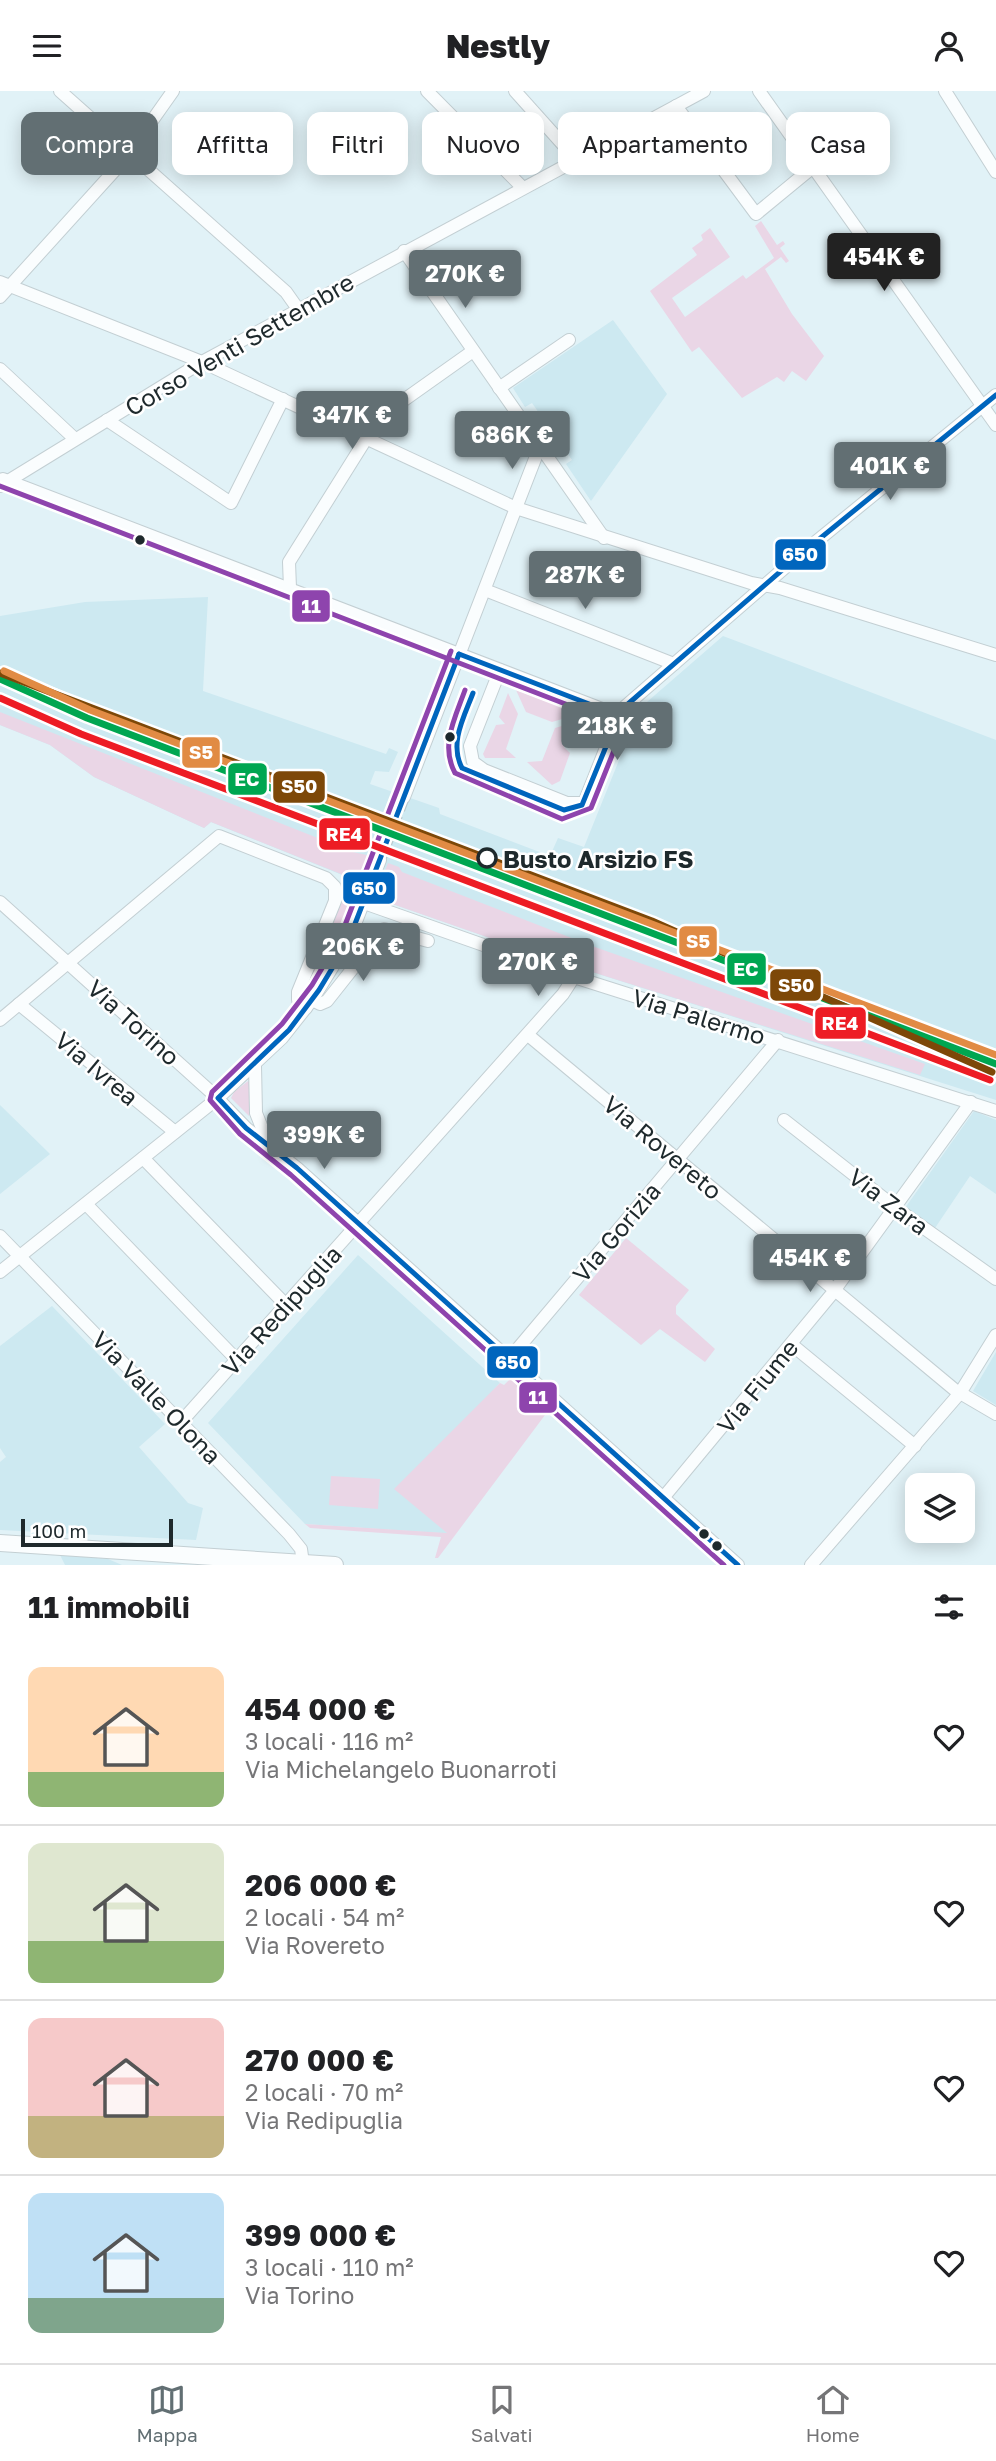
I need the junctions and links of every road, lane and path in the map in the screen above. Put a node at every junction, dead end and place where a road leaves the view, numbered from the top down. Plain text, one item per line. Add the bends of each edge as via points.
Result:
1 (60, 91) edge
2 (173, 91) edge
3 (427, 91) edge
4 (515, 91) edge
5 (704, 91) edge
6 (760, 91) edge
7 (945, 91) edge
8 (676, 106) junction
9 (83, 112) edge
10 (158, 112) edge
11 (664, 112) edge
12 (786, 128) edge
13 (558, 139) edge
14 (558, 167) edge
15 (996, 172) edge
16 (108, 175) edge
17 (154, 175) edge
18 (803, 175) edge
19 (819, 175) edge
20 (522, 187) junction
21 (404, 251) junction
22 (5, 284) edge
23 (0, 297) edge
24 (298, 309) junction
25 (569, 340) dead end
26 (473, 351) junction
27 (202, 362) junction
28 (0, 369) edge
29 (499, 388) junction
30 (996, 395) edge
31 (283, 399) junction
32 (983, 405) junction
33 (107, 420) junction
34 (996, 425) edge
35 (361, 436) junction
36 (75, 439) junction
37 (540, 446) junction
38 (3, 481) edge
39 (516, 508) junction
40 (589, 518) junction
41 (566, 526) junction
42 (604, 538) junction
43 (764, 586) junction
44 (290, 588) junction
45 (485, 590) junction
46 (459, 654) junction
47 (996, 655) edge
48 (674, 664) junction
49 (500, 670) junction
50 (621, 710) junction
51 (404, 797) tunnel mouth
52 (380, 860) tunnel mouth
53 (0, 902) edge
54 (364, 903) junction
55 (428, 941) dead end
56 (68, 963) junction
57 (573, 977) junction
58 (19, 1004) junction
59 (309, 1004) junction
60 (0, 1020) edge
61 (528, 1035) junction
62 (778, 1040) junction
63 (255, 1066) junction
64 (218, 1098) junction
65 (971, 1102) junction
66 (996, 1111) edge
67 (784, 1120) dead end
68 (175, 1132) junction
69 (268, 1144) junction
70 (143, 1158) junction
71 (678, 1159) junction
72 (86, 1204) junction
73 (895, 1207) junction
74 (359, 1224) junction
75 (0, 1236) edge
76 (20, 1256) junction
77 (0, 1272) edge
78 (996, 1279) edge
79 (835, 1289) junction
80 (286, 1305) junction
81 (996, 1335) edge
82 (792, 1343) junction
83 (509, 1359) junction
84 (237, 1360) junction
85 (960, 1393) junction
86 (996, 1414) edge
87 (181, 1422) junction
88 (915, 1445) junction
89 (663, 1498) junction
90 (3, 1546) edge
91 (303, 1563) junction
92 (335, 1565) edge
93 (738, 1565) edge
94 (811, 1565) edge

1 - 9 street
2 - 10 street
3 - 20 street
4 - 13 street
5 - 8 street, Corso Venti Settembre
6 - 12 street
7 - 15 street
8 - 11 street, Corso Venti Settembre
8 - 18 street via 756,214
14 - 20 street, Corso Venti Settembre
16 - 22 street
17 - 24 street via 286,292
19 - 32 street
20 - 21 street, Corso Venti Settembre
21 - 24 street, Corso Venti Settembre
21 - 26 street
22 - 23 street
22 - 27 street
24 - 27 street, Corso Venti Settembre
25 - 29 street
26 - 29 street
26 - 35 street
27 - 31 street
27 - 33 street, Corso Venti Settembre
28 - 36 street
29 - 37 street
30 - 32 street
31 - 33 street via 230,503
31 - 35 street
32 - 34 street
32 - 43 street
33 - 36 street, Corso Venti Settembre
35 - 39 street
35 - 44 street via 289,562
36 - 38 street, Corso Venti Settembre
37 - 39 street
37 - 40 street
38 - 44 street
39 - 41 street
39 - 45 street
40 - 41 street via 582,526
40 - 42 street
41 - 42 street
42 - 43 street
43 - 47 street
43 - 48 street
44 - 46 street
45 - 46 street
45 - 48 street
46 - 49 street
46 - 51 street
48 - 50 street
49 - 50 street via 610,712
49 - 50 street via 471,742 471,759 484,770 567,803 584,803
52 - 54 street
53 - 56 street, Via Torino
54 - 57 street, Via Palermo
54 - 59 street via 348,942
55 - 59 street via 384,929 327,1001
56 - 58 street
56 - 59 street via 219,836 326,878 335,887 335,901 297,994
56 - 64 street, Via Torino
57 - 61 street, Via Redipuglia
57 - 62 street, Via Palermo
58 - 60 street
58 - 68 street, Via Ivrea
59 - 63 street
61 - 71 street, Via Rovereto
61 - 74 street, Via Redipuglia
62 - 65 street, Via Palermo
62 - 71 street, Via Gorizia
63 - 64 street
63 - 69 street, Via Torino via 256,1113
64 - 68 street
64 - 69 street, Via Torino
65 - 66 street, Via Palermo
65 - 73 street, Via Fiume
67 - 73 street, Via Zara
68 - 70 street
69 - 74 street, Via Torino
70 - 72 street
70 - 80 street
71 - 79 street, Via Rovereto
71 - 83 street, Via Gorizia
72 - 76 street
72 - 84 street
73 - 78 street, Via Zara
73 - 79 street, Via Fiume
74 - 80 street, Via Redipuglia
74 - 83 street, Via Torino
75 - 76 street, Via Valle Olona
76 - 77 street
76 - 87 street, Via Valle Olona
79 - 82 street, Via Fiume
79 - 85 street, Via Rovereto
80 - 84 street, Via Redipuglia
81 - 85 street
82 - 88 street
82 - 89 street, Via Fiume
83 - 89 street, Via Torino
84 - 87 street, Via Redipuglia
85 - 86 street, Via Rovereto
85 - 88 street
87 - 91 street, Via Valle Olona via 294,1538
88 - 94 street
89 - 93 street, Via Torino
90 - 91 main road
91 - 92 main road

